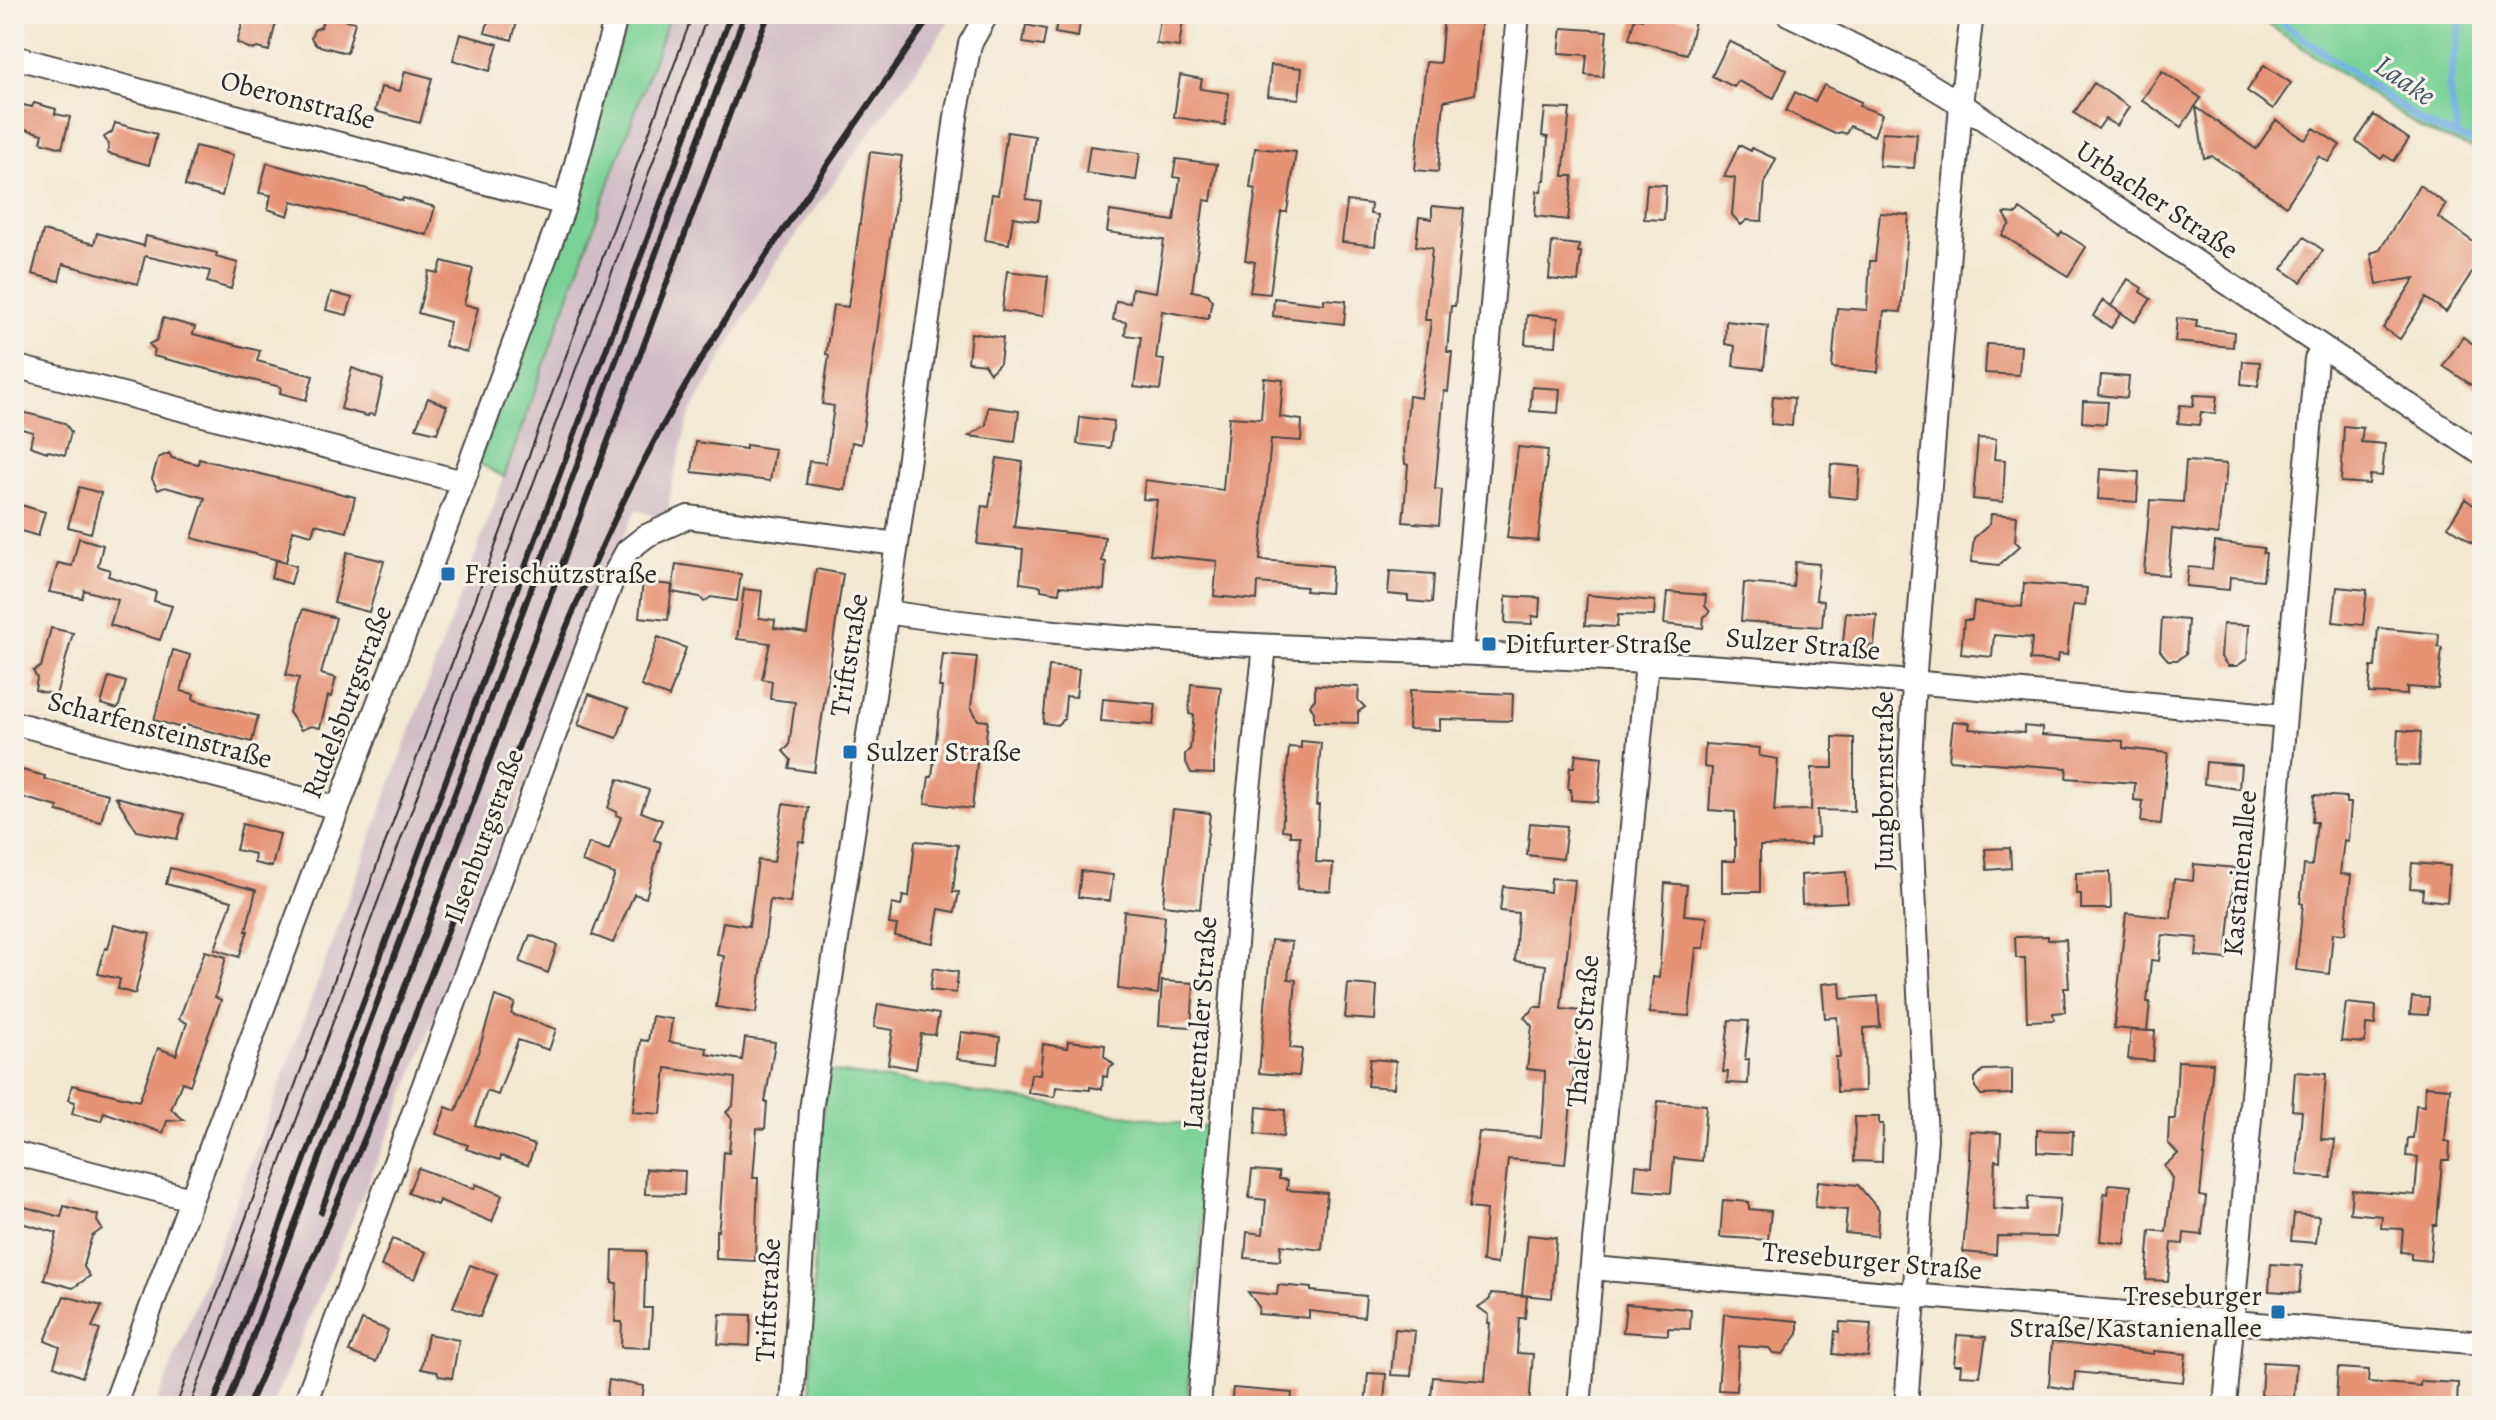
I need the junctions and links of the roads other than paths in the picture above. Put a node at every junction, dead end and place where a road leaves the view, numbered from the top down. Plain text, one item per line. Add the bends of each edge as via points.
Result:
1 (617, 14) edge
2 (987, 14) edge
3 (1518, 14) edge
4 (1788, 14) edge
5 (1972, 14) edge
6 (14, 57) edge
7 (1961, 104) junction
8 (565, 204) junction
9 (2324, 348) junction
10 (14, 366) edge
11 (2482, 454) edge
12 (463, 482) junction
13 (897, 544) junction
14 (886, 612) junction
15 (1265, 646) junction
16 (1461, 653) junction
17 (1647, 662) junction
18 (1914, 683) junction
19 (2284, 716) junction
20 (14, 723) edge
21 (338, 808) junction
22 (14, 1153) edge
23 (191, 1199) junction
24 (1592, 1268) junction
25 (1916, 1295) junction
26 (2232, 1320) junction
27 (2482, 1343) edge
28 (114, 1406) edge
29 (304, 1406) edge
30 (792, 1406) edge
31 (1199, 1406) edge
32 (1579, 1406) edge
33 (1906, 1406) edge
34 (2225, 1406) edge

1 - 8 street, Rudelsburgstraße
2 - 13 street, Triftstraße via 970,44 957,110
3 - 16 street
4 - 7 street, Urbacher Straße
5 - 7 street, Jungbornstraße
6 - 8 street, Oberonstraße
7 - 9 street, Urbacher Straße
7 - 18 street, Jungbornstraße
8 - 12 street, Rudelsburgstraße
9 - 11 street, Urbacher Straße
9 - 19 street, Kastanienallee via 2316,359
10 - 12 street
12 - 21 street, Rudelsburgstraße
13 - 14 street, Triftstraße
13 - 29 street, Ilsenburgstraße via 688,517 627,551
14 - 15 street, Sulzer Straße via 1066,633
14 - 30 street, Triftstraße via 811,1110
15 - 16 street, Sulzer Straße
15 - 31 street, Lautentaler Straße
16 - 17 street, Sulzer Straße
17 - 18 street, Sulzer Straße
17 - 24 street, Thaler Straße
18 - 19 street, Sulzer Straße
18 - 25 street, Jungbornstraße via 1909,784 1926,1138
19 - 26 street, Kastanienallee
20 - 21 street, Scharfensteinstraße
21 - 23 street, Rudelsburgstraße
22 - 23 street
23 - 28 street, Rudelsburgstraße
24 - 25 street, Treseburger Straße
24 - 32 street, Thaler Straße
25 - 26 street, Treseburger Straße
25 - 33 street, Jungbornstraße
26 - 27 street, Treseburger Straße
26 - 34 street, Kastanienallee

